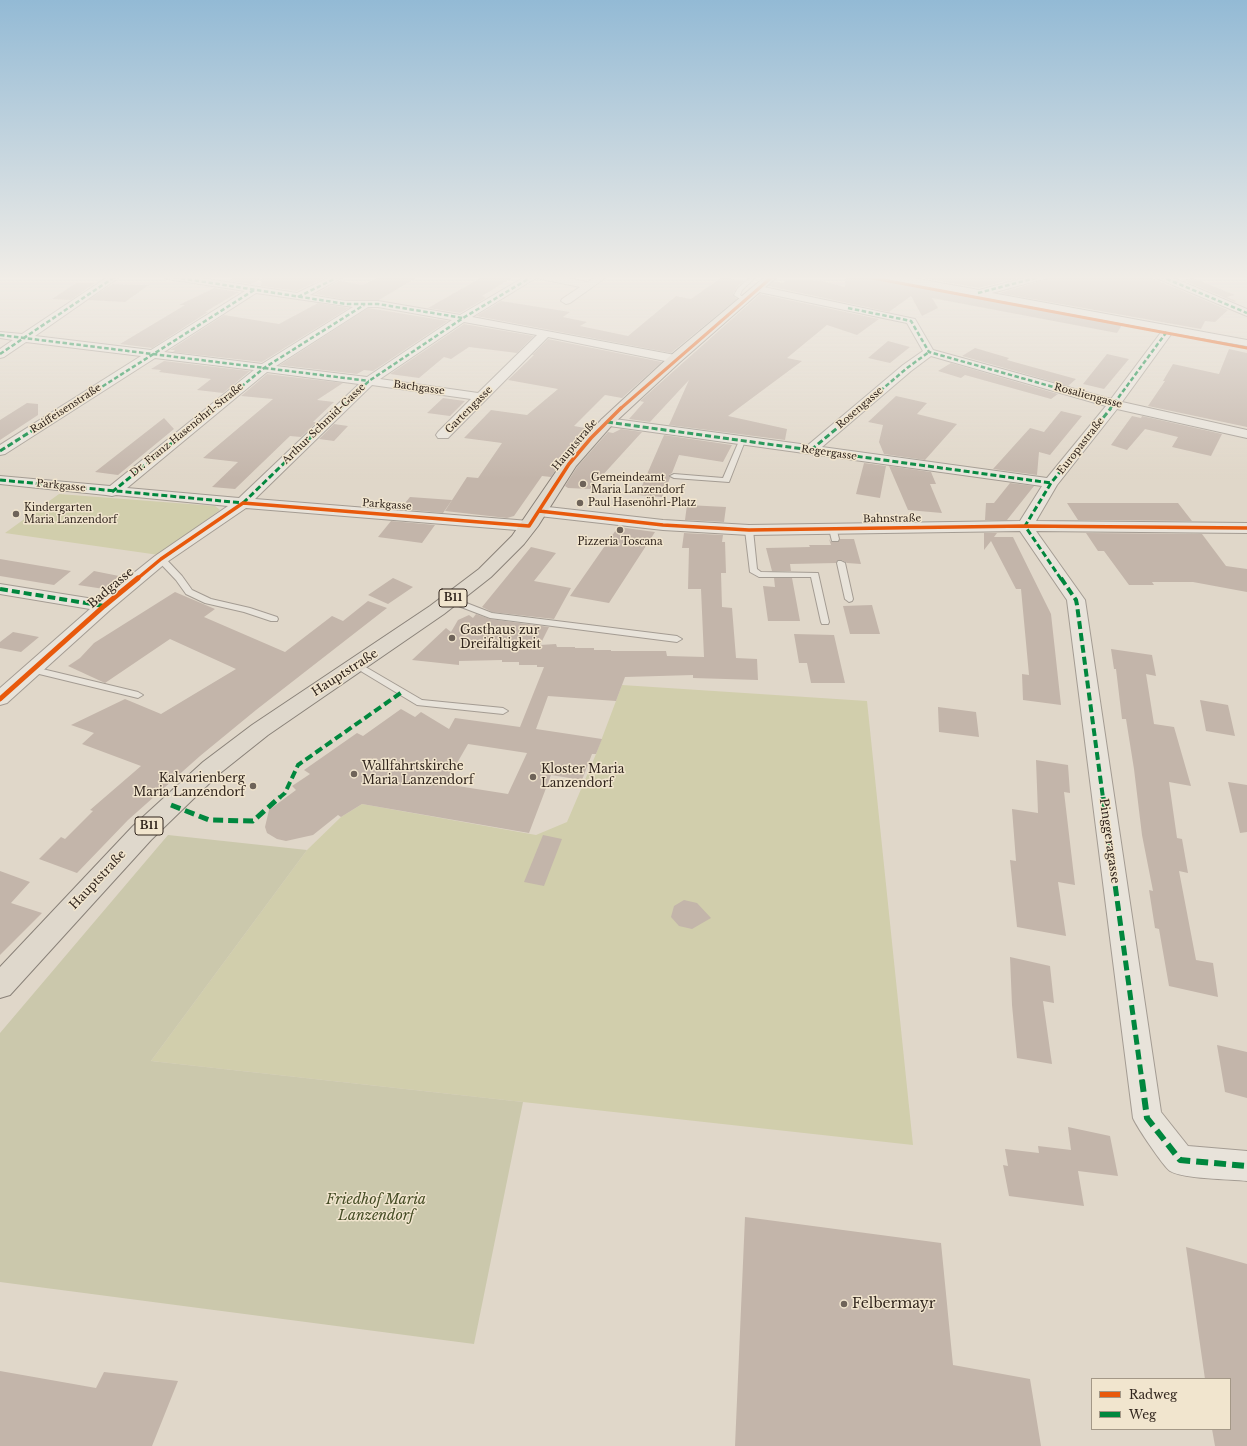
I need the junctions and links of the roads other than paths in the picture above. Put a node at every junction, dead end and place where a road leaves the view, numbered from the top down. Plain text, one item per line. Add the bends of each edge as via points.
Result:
1 (16, 343) edge
2 (69, 343) edge
3 (170, 343) edge
4 (303, 343) edge
5 (425, 343) edge
6 (535, 343) edge
7 (597, 343) edge
8 (693, 343) edge
9 (924, 343) edge
10 (1158, 343) edge
11 (929, 352) junction
12 (0, 354) edge
13 (153, 354) junction
14 (675, 359) junction
15 (264, 368) junction
16 (369, 381) junction
17 (482, 397) junction
18 (1114, 404) junction
19 (607, 422) junction
20 (1247, 434) edge
21 (443, 435) dead end
22 (742, 441) junction
23 (811, 450) junction
24 (0, 451) edge
25 (674, 476) dead end
26 (0, 480) edge
27 (1051, 483) junction
28 (112, 492) junction
29 (243, 503) junction
30 (534, 518) junction
31 (1025, 526) junction
32 (1247, 528) edge
33 (749, 530) junction
34 (161, 559) junction
35 (841, 564) dead end
36 (0, 589) edge
37 (849, 599) dead end
38 (450, 600) junction
39 (104, 606) junction
40 (274, 619) dead end
41 (825, 622) dead end
42 (677, 639) dead end
43 (357, 666) junction
44 (34, 670) junction
45 (138, 694) dead end
46 (0, 699) edge
47 (503, 711) dead end
48 (0, 986) edge
49 (1247, 1166) edge

1 - 12 street
2 - 13 street, Bachgasse
3 - 13 street, Raiffeisenstraße
4 - 15 street, Dr. Franz Hasenöhrl-Straße
5 - 16 street, Arthur Schmid-Gasse
6 - 17 street, Gartengasse
7 - 14 street
8 - 14 main road, Hauptstraße / B11
9 - 11 street
10 - 18 street, Europastraße
11 - 18 street, Rosaliengasse
11 - 23 street, Rosengasse
13 - 15 street, Bachgasse
13 - 24 street, Raiffeisenstraße
14 - 19 main road, Hauptstraße / B11
15 - 16 street, Bachgasse
15 - 28 street, Dr. Franz Hasenöhrl-Straße
16 - 17 street, Bachgasse
16 - 29 street, Arthur Schmid-Gasse
17 - 21 street, Gartengasse
18 - 20 street, Rosaliengasse
18 - 27 street, Europastraße
19 - 22 street, Regergasse
19 - 30 main road, Hauptstraße / B11 via 557,481
22 - 23 street, Regergasse
22 - 25 lane via 726,480
23 - 27 street, Regergasse
26 - 28 street, Parkgasse
27 - 31 street, Europastraße
28 - 29 street, Parkgasse
29 - 30 street, Parkgasse
29 - 34 street, Badgasse
30 - 33 street, Bahnstraße
30 - 38 main road, Hauptstraße / B11 via 518,540 486,573
31 - 32 street, Bahnstraße
31 - 33 street, Bahnstraße via 834,534
31 - 49 street, Pinggeragasse via 1076,600 1147,1118 1180,1160
33 - 41 lane via 753,570 759,574 815,575
34 - 39 street, Badgasse
34 - 40 lane via 189,592 208,601
35 - 37 lane
36 - 39 street
38 - 42 lane via 490,615
38 - 43 main road, Hauptstraße / B11
39 - 44 street, Badgasse
43 - 47 lane via 420,703
43 - 48 main road, Hauptstraße / B11 via 260,730 206,773 142,833
44 - 45 lane
44 - 46 street, Badgasse

